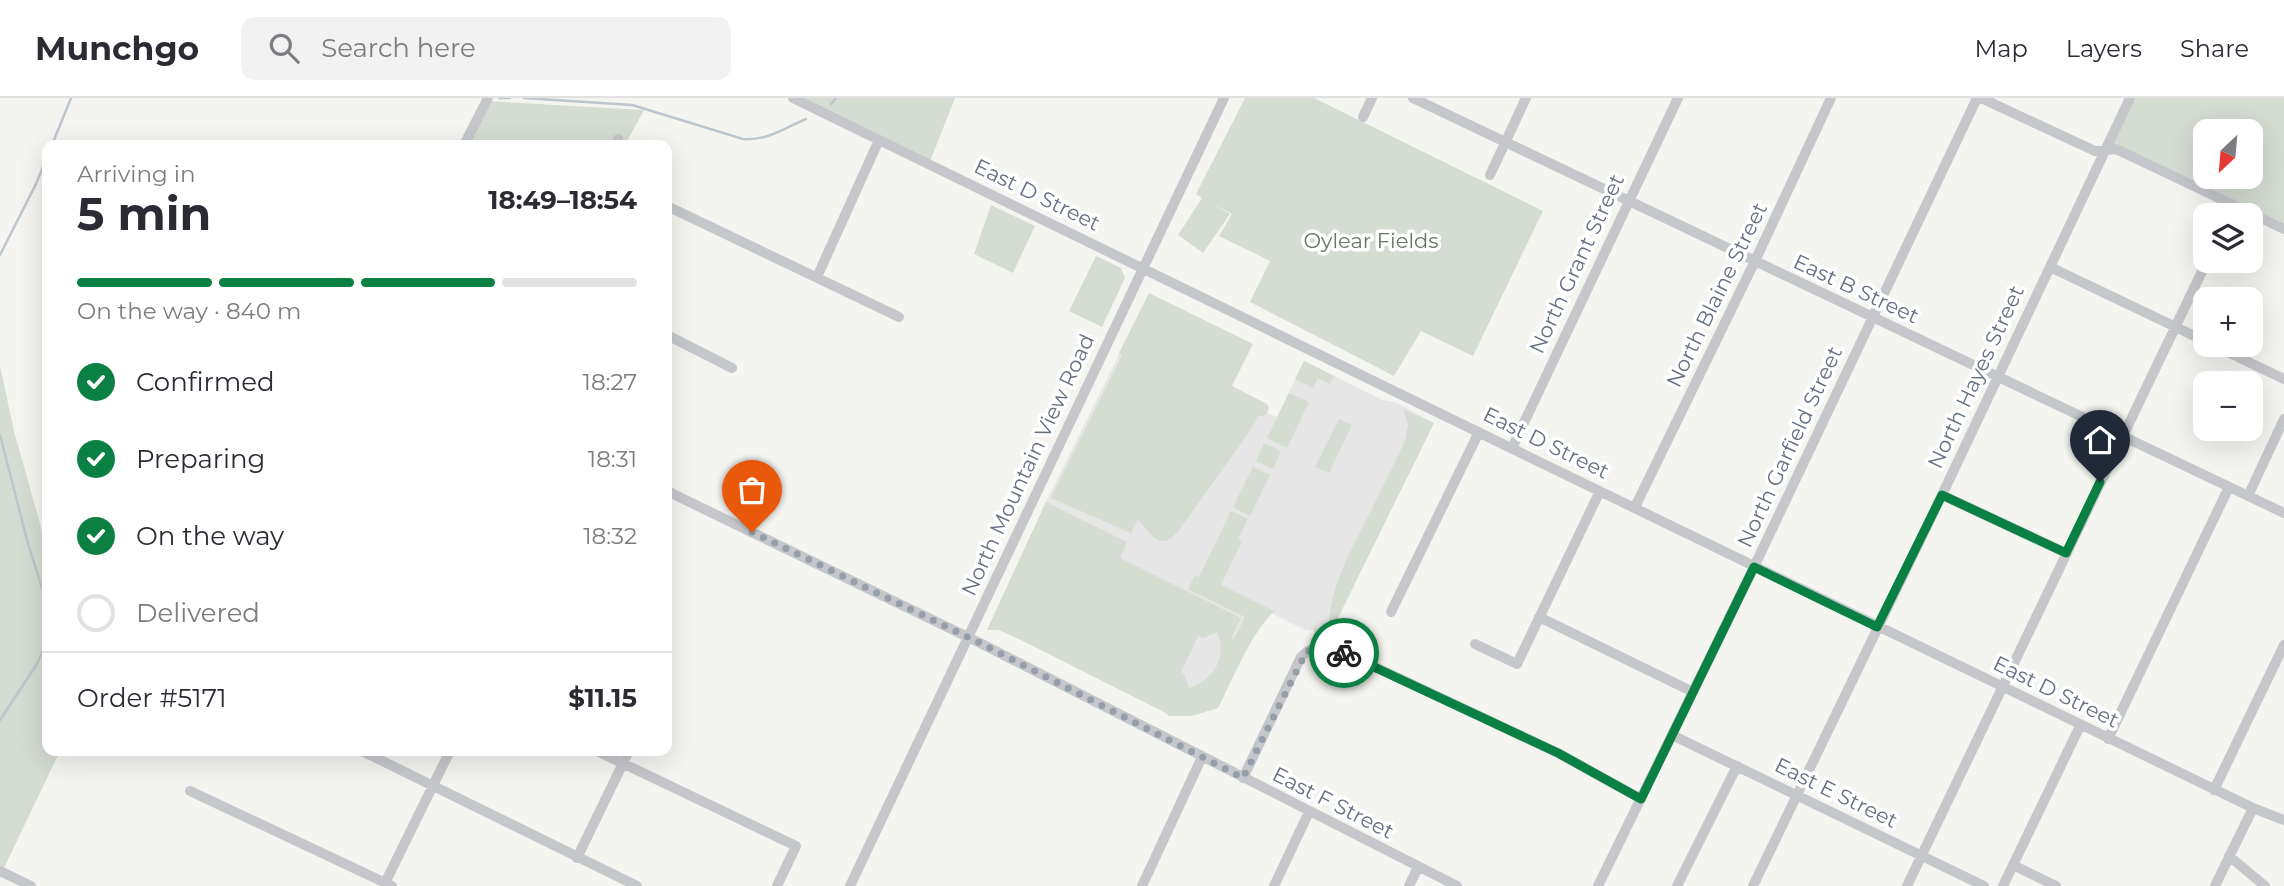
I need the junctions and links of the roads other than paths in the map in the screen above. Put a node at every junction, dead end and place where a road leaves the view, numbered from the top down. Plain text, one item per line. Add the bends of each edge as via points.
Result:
1 (793, 98) edge
2 (1224, 98) edge
3 (1372, 98) edge
4 (1413, 98) edge
5 (1526, 98) edge
6 (1678, 98) edge
7 (1831, 98) edge
8 (1979, 98) edge
9 (2130, 98) edge
10 (487, 100) edge
11 (1363, 117) dead end
12 (467, 140) edge
13 (879, 140) junction
14 (1505, 142) junction
15 (2105, 149) junction
16 (1490, 175) dead end
17 (1628, 201) junction
18 (2231, 203) edge
19 (672, 208) edge
20 (2263, 219) edge
21 (2284, 229) edge
22 (1755, 261) junction
23 (2050, 267) junction
24 (1143, 268) junction
25 (2201, 273) edge
26 (817, 277) junction
27 (900, 317) dead end
28 (1872, 318) junction
29 (2176, 327) junction
30 (2193, 335) edge
31 (672, 338) edge
32 (2238, 357) edge
33 (732, 368) dead end
34 (1997, 377) junction
35 (2284, 379) edge
36 (2284, 419) edge
37 (1479, 432) junction
38 (2122, 436) junction
39 (1512, 448) junction
40 (2229, 487) junction
41 (1600, 491) junction
42 (672, 493) edge
43 (1942, 495) junction
44 (2248, 496) junction
45 (1636, 507) junction
46 (2284, 513) edge
47 (2066, 553) junction
48 (1754, 567) junction
49 (1391, 612) dead end
50 (1539, 617) junction
51 (1877, 627) junction
52 (968, 637) junction
53 (1475, 644) dead end
54 (2284, 645) edge
55 (2280, 665) edge
56 (2002, 687) junction
57 (1693, 692) junction
58 (2080, 726) junction
59 (1672, 735) junction
60 (2108, 739) junction
61 (372, 756) edge
62 (448, 756) edge
63 (607, 756) edge
64 (626, 756) edge
65 (1202, 757) junction
66 (622, 764) junction
67 (1737, 766) junction
68 (1243, 778) junction
69 (433, 785) junction
70 (2214, 790) junction
71 (190, 791) dead end
72 (1797, 795) junction
73 (1641, 799) junction
74 (2253, 808) junction
75 (1309, 812) junction
76 (2284, 820) edge
77 (2229, 856) junction
78 (1921, 857) junction
79 (578, 858) junction
80 (2013, 865) junction
81 (1418, 867) junction
82 (0, 871) edge
83 (389, 884) edge
84 (31, 886) edge
85 (637, 886) edge
86 (777, 886) edge
87 (850, 886) edge
88 (1142, 886) edge
89 (1274, 886) edge
90 (1409, 886) edge
91 (1457, 886) edge
92 (1598, 886) edge
93 (1677, 886) edge
94 (1753, 886) edge
95 (1907, 886) edge
96 (1984, 886) edge
97 (2003, 886) edge
98 (2056, 886) edge
99 (2215, 886) edge
100 (2265, 886) edge

1 - 13 street, East D Street
2 - 24 street, North Mountain View Road
3 - 11 street
4 - 14 street, East B Street
5 - 14 street
6 - 17 street, North Grant Street
7 - 22 street, North Blaine Street
8 - 15 street via 2095,151
8 - 28 street, North Garfield Street
9 - 15 street, North Hayes Street
10 - 12 street
13 - 24 street, East D Street
13 - 26 street
14 - 16 street
14 - 17 street, East B Street
15 - 18 street via 2116,149
15 - 23 street, North Hayes Street
17 - 22 street, East B Street
17 - 39 street, North Grant Street
19 - 26 street
20 - 21 street
22 - 28 street, East B Street
22 - 45 street, North Blaine Street
23 - 29 street
23 - 34 street, North Hayes Street
24 - 37 street, East D Street
24 - 52 street, North Mountain View Road
25 - 29 street
26 - 27 street
28 - 34 street, East B Street
28 - 48 street, North Garfield Street
29 - 30 street
29 - 38 street
31 - 33 street
32 - 35 street
34 - 38 street, East B Street
34 - 43 street, North Hayes Street
36 - 44 street
37 - 39 street, East D Street
37 - 49 street
38 - 40 street, East B Street
38 - 47 street
39 - 41 street, East D Street
40 - 44 street, East B Street
40 - 60 street
41 - 45 street, East D Street
41 - 50 street
42 - 52 street, East F Street
43 - 47 street
43 - 51 street, North Hayes Street
44 - 46 street, East B Street
45 - 48 street, East D Street
47 - 56 street
48 - 51 street, East D Street
48 - 57 street, North Garfield Street
50 - 53 street via 1517,664
50 - 57 street
51 - 56 street, East D Street
51 - 72 street, North Hayes Street
52 - 65 street, East F Street
52 - 87 street, North Mountain View Road
54 - 55 street
55 - 70 street
56 - 58 street, East D Street
56 - 78 street
57 - 59 street, North Garfield Street
58 - 60 street, East D Street
58 - 80 street
59 - 67 street, East E Street
59 - 73 street, North Garfield Street
60 - 70 street, East D Street
61 - 69 street
62 - 69 street
63 - 66 street
64 - 66 street
65 - 68 street, East F Street
65 - 88 street
66 - 79 street
66 - 86 street via 796,846
67 - 72 street, East E Street
67 - 93 street
68 - 73 street via 1301,657 1324,645 1558,753
68 - 75 street, East F Street
69 - 79 street
69 - 83 street
70 - 74 street, East D Street
71 - 83 street
72 - 78 street, East E Street
72 - 94 street, North Hayes Street
73 - 92 street, North Garfield Street
74 - 76 street, East D Street
74 - 77 street
75 - 81 street, East F Street
75 - 89 street
77 - 99 street
77 - 100 street
78 - 95 street
78 - 96 street, East E Street
79 - 85 street
80 - 97 street
80 - 98 street
81 - 90 street
81 - 91 street, East F Street
82 - 84 street

